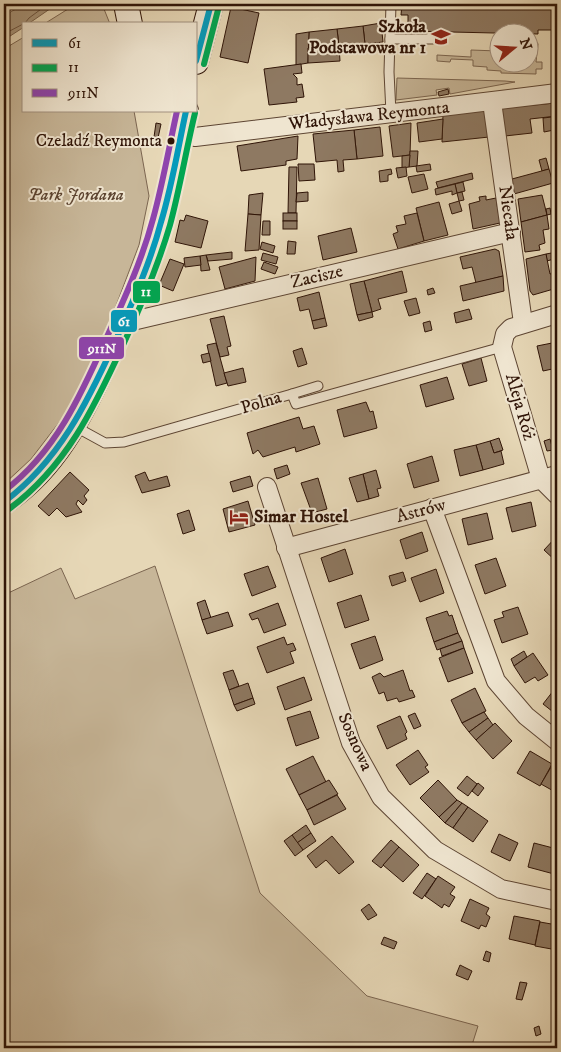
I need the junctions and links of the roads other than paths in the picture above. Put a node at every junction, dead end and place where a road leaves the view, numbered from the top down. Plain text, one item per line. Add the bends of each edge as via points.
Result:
1 (126, 4) edge
2 (211, 4) edge
3 (390, 4) edge
4 (130, 22) edge
5 (390, 39) junction
6 (433, 39) dead end
7 (198, 54) edge
8 (557, 93) edge
9 (492, 102) junction
10 (391, 113) junction
11 (183, 122) edge
12 (511, 232) junction
13 (557, 314) edge
14 (124, 323) junction
15 (523, 323) junction
16 (502, 347) junction
17 (318, 386) dead end
18 (292, 394) junction
19 (74, 426) junction
20 (549, 477) edge
21 (267, 487) dead end
22 (557, 495) edge
23 (4, 502) edge
24 (432, 508) junction
25 (286, 548) junction
26 (557, 741) edge
27 (557, 901) edge

1 - 4 street
2 - 7 street
3 - 5 lane
5 - 6 lane
5 - 10 lane
8 - 9 street, Władysława Reymonta
9 - 10 street, Władysława Reymonta
9 - 12 street, Niecała
10 - 11 street, Władysława Reymonta via 195,137
11 - 14 street via 151,255
12 - 14 street, Zacisze
12 - 15 street, Niecała
13 - 15 street
14 - 19 street
15 - 16 street via 511,328
16 - 18 lane, Polna via 296,404
16 - 20 street, Aleja Róż
17 - 18 lane
18 - 19 lane, Polna via 113,443 105,443
19 - 23 street via 38,475
20 - 22 street
20 - 24 street, Astrów
21 - 25 street, Sosnowa
24 - 25 street, Astrów
24 - 26 street via 496,681 526,716
25 - 27 street, Sosnowa via 351,743 381,797 435,850 502,889

